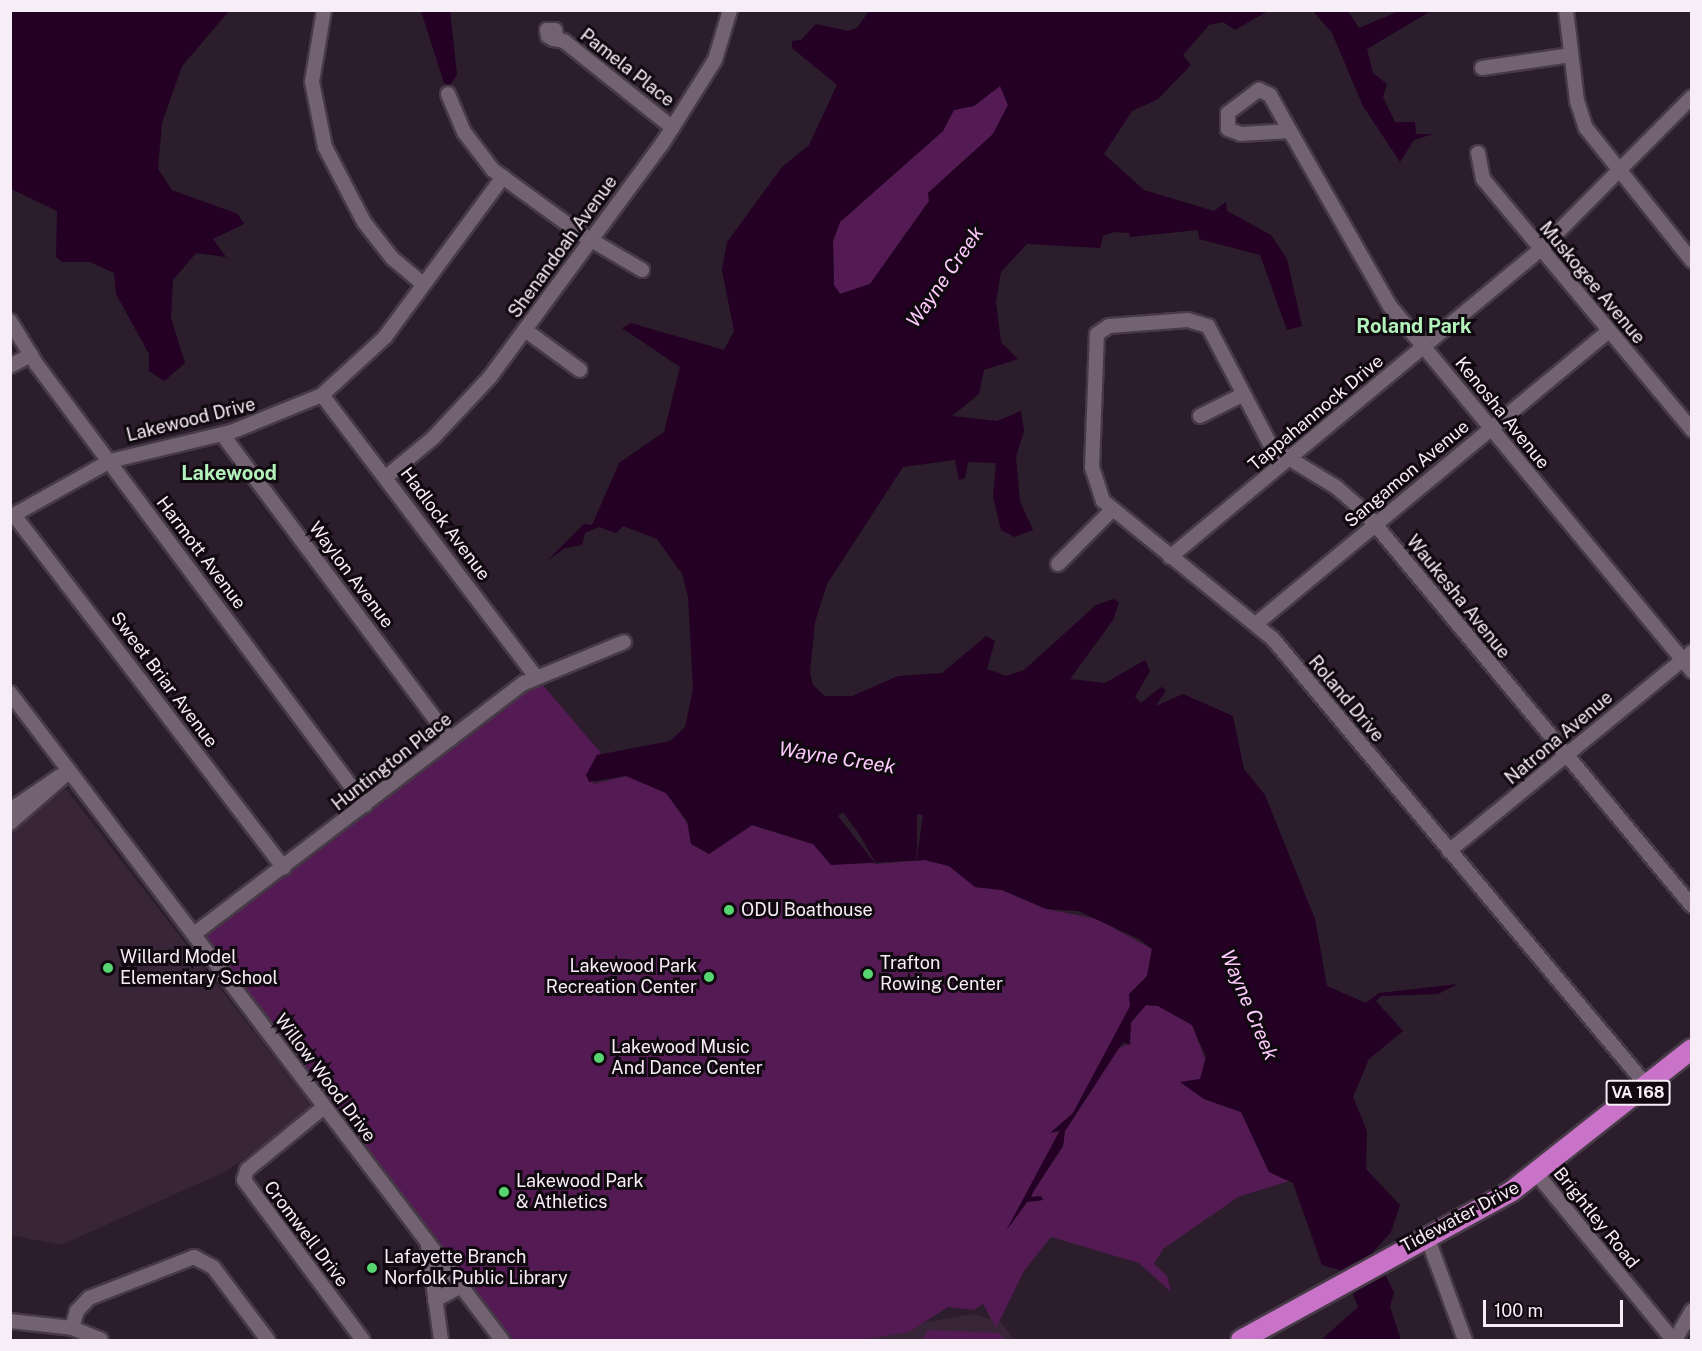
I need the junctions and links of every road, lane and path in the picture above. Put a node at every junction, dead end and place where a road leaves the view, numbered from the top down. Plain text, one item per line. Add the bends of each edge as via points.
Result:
1 (324, 10) edge
2 (730, 10) edge
3 (1566, 10) edge
4 (557, 39) dead end
5 (1571, 55) junction
6 (1482, 68) dead end
7 (448, 94) dead end
8 (1692, 97) edge
9 (673, 128) junction
10 (1290, 131) junction
11 (1478, 153) dead end
12 (1617, 172) junction
13 (503, 177) junction
14 (591, 239) junction
15 (1541, 249) junction
16 (1692, 261) edge
17 (642, 270) dead end
18 (423, 284) junction
19 (10, 321) edge
20 (1199, 322) joint
21 (525, 330) junction
22 (1609, 331) junction
23 (1425, 346) junction
24 (31, 355) junction
25 (10, 366) edge
26 (580, 370) dead end
27 (322, 395) junction
28 (1242, 395) junction
29 (1686, 413) edge
30 (1200, 416) dead end
31 (1491, 429) junction
32 (1692, 430) edge
33 (222, 434) junction
34 (110, 461) junction
35 (1286, 461) junction
36 (386, 477) junction
37 (1112, 511) junction
38 (12, 516) edge
39 (1375, 525) junction
40 (1170, 557) junction
41 (1058, 564) dead end
42 (1257, 623) junction
43 (624, 642) dead end
44 (1687, 656) edge
45 (1692, 671) edge
46 (535, 676) junction
47 (10, 693) edge
48 (450, 739) junction
49 (1566, 756) junction
50 (70, 771) junction
51 (365, 806) junction
52 (10, 810) edge
53 (10, 824) edge
54 (1449, 851) junction
55 (284, 868) junction
56 (1692, 906) edge
57 (194, 934) junction
58 (1692, 1049) edge
59 (1647, 1086) junction
60 (324, 1107) junction
61 (1536, 1173) junction
62 (1426, 1234) junction
63 (427, 1242) junction
64 (461, 1286) junction
65 (435, 1300) junction
66 (1692, 1310) edge
67 (10, 1321) edge
68 (72, 1328) junction
69 (101, 1341) edge
70 (268, 1341) edge
71 (363, 1341) edge
72 (441, 1341) edge
73 (502, 1341) edge
74 (1241, 1341) edge
75 (1465, 1341) edge
76 (1674, 1341) edge

1 - 18 street via 312,82 325,147 364,222 392,258
2 - 9 street, Shenandoah Avenue via 715,60
3 - 5 street
4 - 9 street, Pamela Place
5 - 6 street
5 - 12 street via 1583,122
7 - 13 street via 473,147
8 - 12 street, Tappahannock Drive
9 - 14 street, Shenandoah Avenue
10 - 10 street, Kenosha Avenue via 1241,134 1225,122 1248,93 1259,90 1270,95
10 - 23 street, Kenosha Avenue via 1379,290
11 - 15 street, Muskogee Avenue via 1483,179
12 - 15 street, Tappahannock Drive
12 - 16 street
13 - 14 street
13 - 18 street, Lakewood Drive
14 - 17 street
14 - 21 street, Shenandoah Avenue
15 - 22 street, Muskogee Avenue
15 - 23 street, Tappahannock Drive
18 - 27 street, Lakewood Drive via 372,352
19 - 24 street, Harmott Avenue
20 - 28 street, Waukesha Avenue via 1215,334
20 - 37 street, Roland Drive via 1102,329 1093,344 1092,468
21 - 26 street
21 - 36 street, Shenandoah Avenue via 447,425
22 - 29 street, Muskogee Avenue
22 - 31 street, Sangamon Avenue
23 - 31 street, Kenosha Avenue
23 - 35 street, Tappahannock Drive
24 - 25 street
24 - 34 street, Harmott Avenue
27 - 33 street, Lakewood Drive
27 - 36 street, Hadlock Avenue
28 - 30 street
28 - 35 street, Waukesha Avenue via 1263,437
29 - 32 street, Muskogee Avenue
31 - 39 street, Sangamon Avenue
31 - 44 street, Kenosha Avenue
33 - 34 street, Lakewood Drive
33 - 48 street, Waylon Avenue
34 - 38 street, Lakewood Drive
34 - 51 street, Harmott Avenue
35 - 39 street, Waukesha Avenue via 1336,487
35 - 40 street, Tappahannock Drive
36 - 46 street, Hadlock Avenue
37 - 40 street, Roland Drive
37 - 41 street
38 - 55 street, Sweet Briar Avenue
39 - 42 street, Sangamon Avenue
39 - 49 street, Waukesha Avenue
40 - 42 street, Roland Drive
42 - 54 street, Roland Drive
43 - 46 street, Huntington Place
44 - 45 street, Kenosha Avenue
44 - 49 street, Natrona Avenue
46 - 48 street, Huntington Place
47 - 50 street, Willow Wood Drive
48 - 51 street, Huntington Place
49 - 54 street, Natrona Avenue
49 - 56 street, Waukesha Avenue
50 - 52 street
50 - 53 street
50 - 57 street, Willow Wood Drive
51 - 55 street, Huntington Place
54 - 59 street, Roland Drive
55 - 57 street, Huntington Place
57 - 60 street, Willow Wood Drive
58 - 59 highway, Tidewater Drive / VA 168
59 - 61 highway, Tidewater Drive / VA 168
60 - 63 street, Willow Wood Drive
60 - 71 street, Cromwell Drive via 247,1170 244,1180
61 - 62 highway, Tidewater Drive / VA 168
61 - 76 street, Brightley Road
62 - 74 highway, Tidewater Drive / VA 168
62 - 75 street
63 - 64 street, Willow Wood Drive
63 - 65 street
64 - 65 street
64 - 73 street, Willow Wood Drive
65 - 72 street
66 - 76 street
67 - 68 street
68 - 69 street
68 - 70 street via 77,1311 89,1298 194,1257 213,1267

